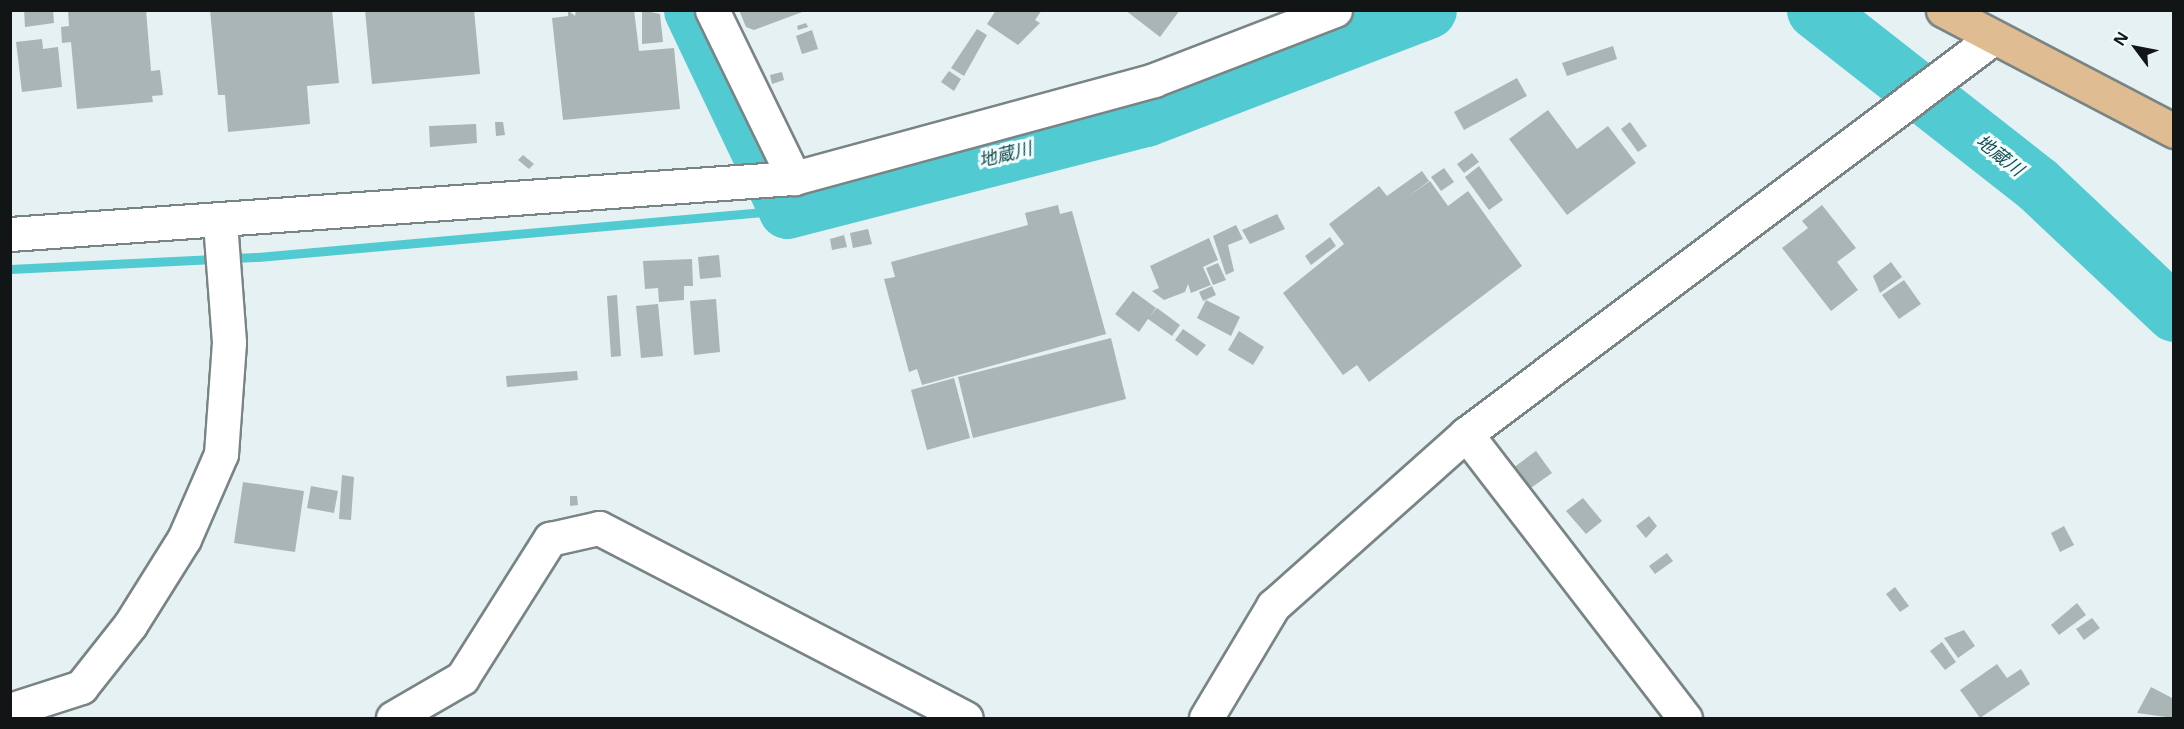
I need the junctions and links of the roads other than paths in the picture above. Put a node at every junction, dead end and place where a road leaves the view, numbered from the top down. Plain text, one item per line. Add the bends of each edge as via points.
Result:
1 (712, 10) edge
2 (1335, 10) edge
3 (1943, 10) edge
4 (1993, 38) junction
5 (2174, 131) edge
6 (794, 178) junction
7 (220, 223) junction
8 (10, 234) edge
9 (1466, 434) junction
10 (10, 710) edge
11 (393, 718) edge
12 (966, 718) edge
13 (1206, 718) edge
14 (1685, 718) edge

1 - 6 street
2 - 6 street via 1154,80
3 - 4 main road
4 - 5 main road
4 - 9 street
6 - 7 street
7 - 8 street
7 - 10 street via 229,342 217,465 184,539 130,625 81,687
9 - 13 street via 1273,606
9 - 14 street
11 - 12 street via 462,678 550,539 599,528

